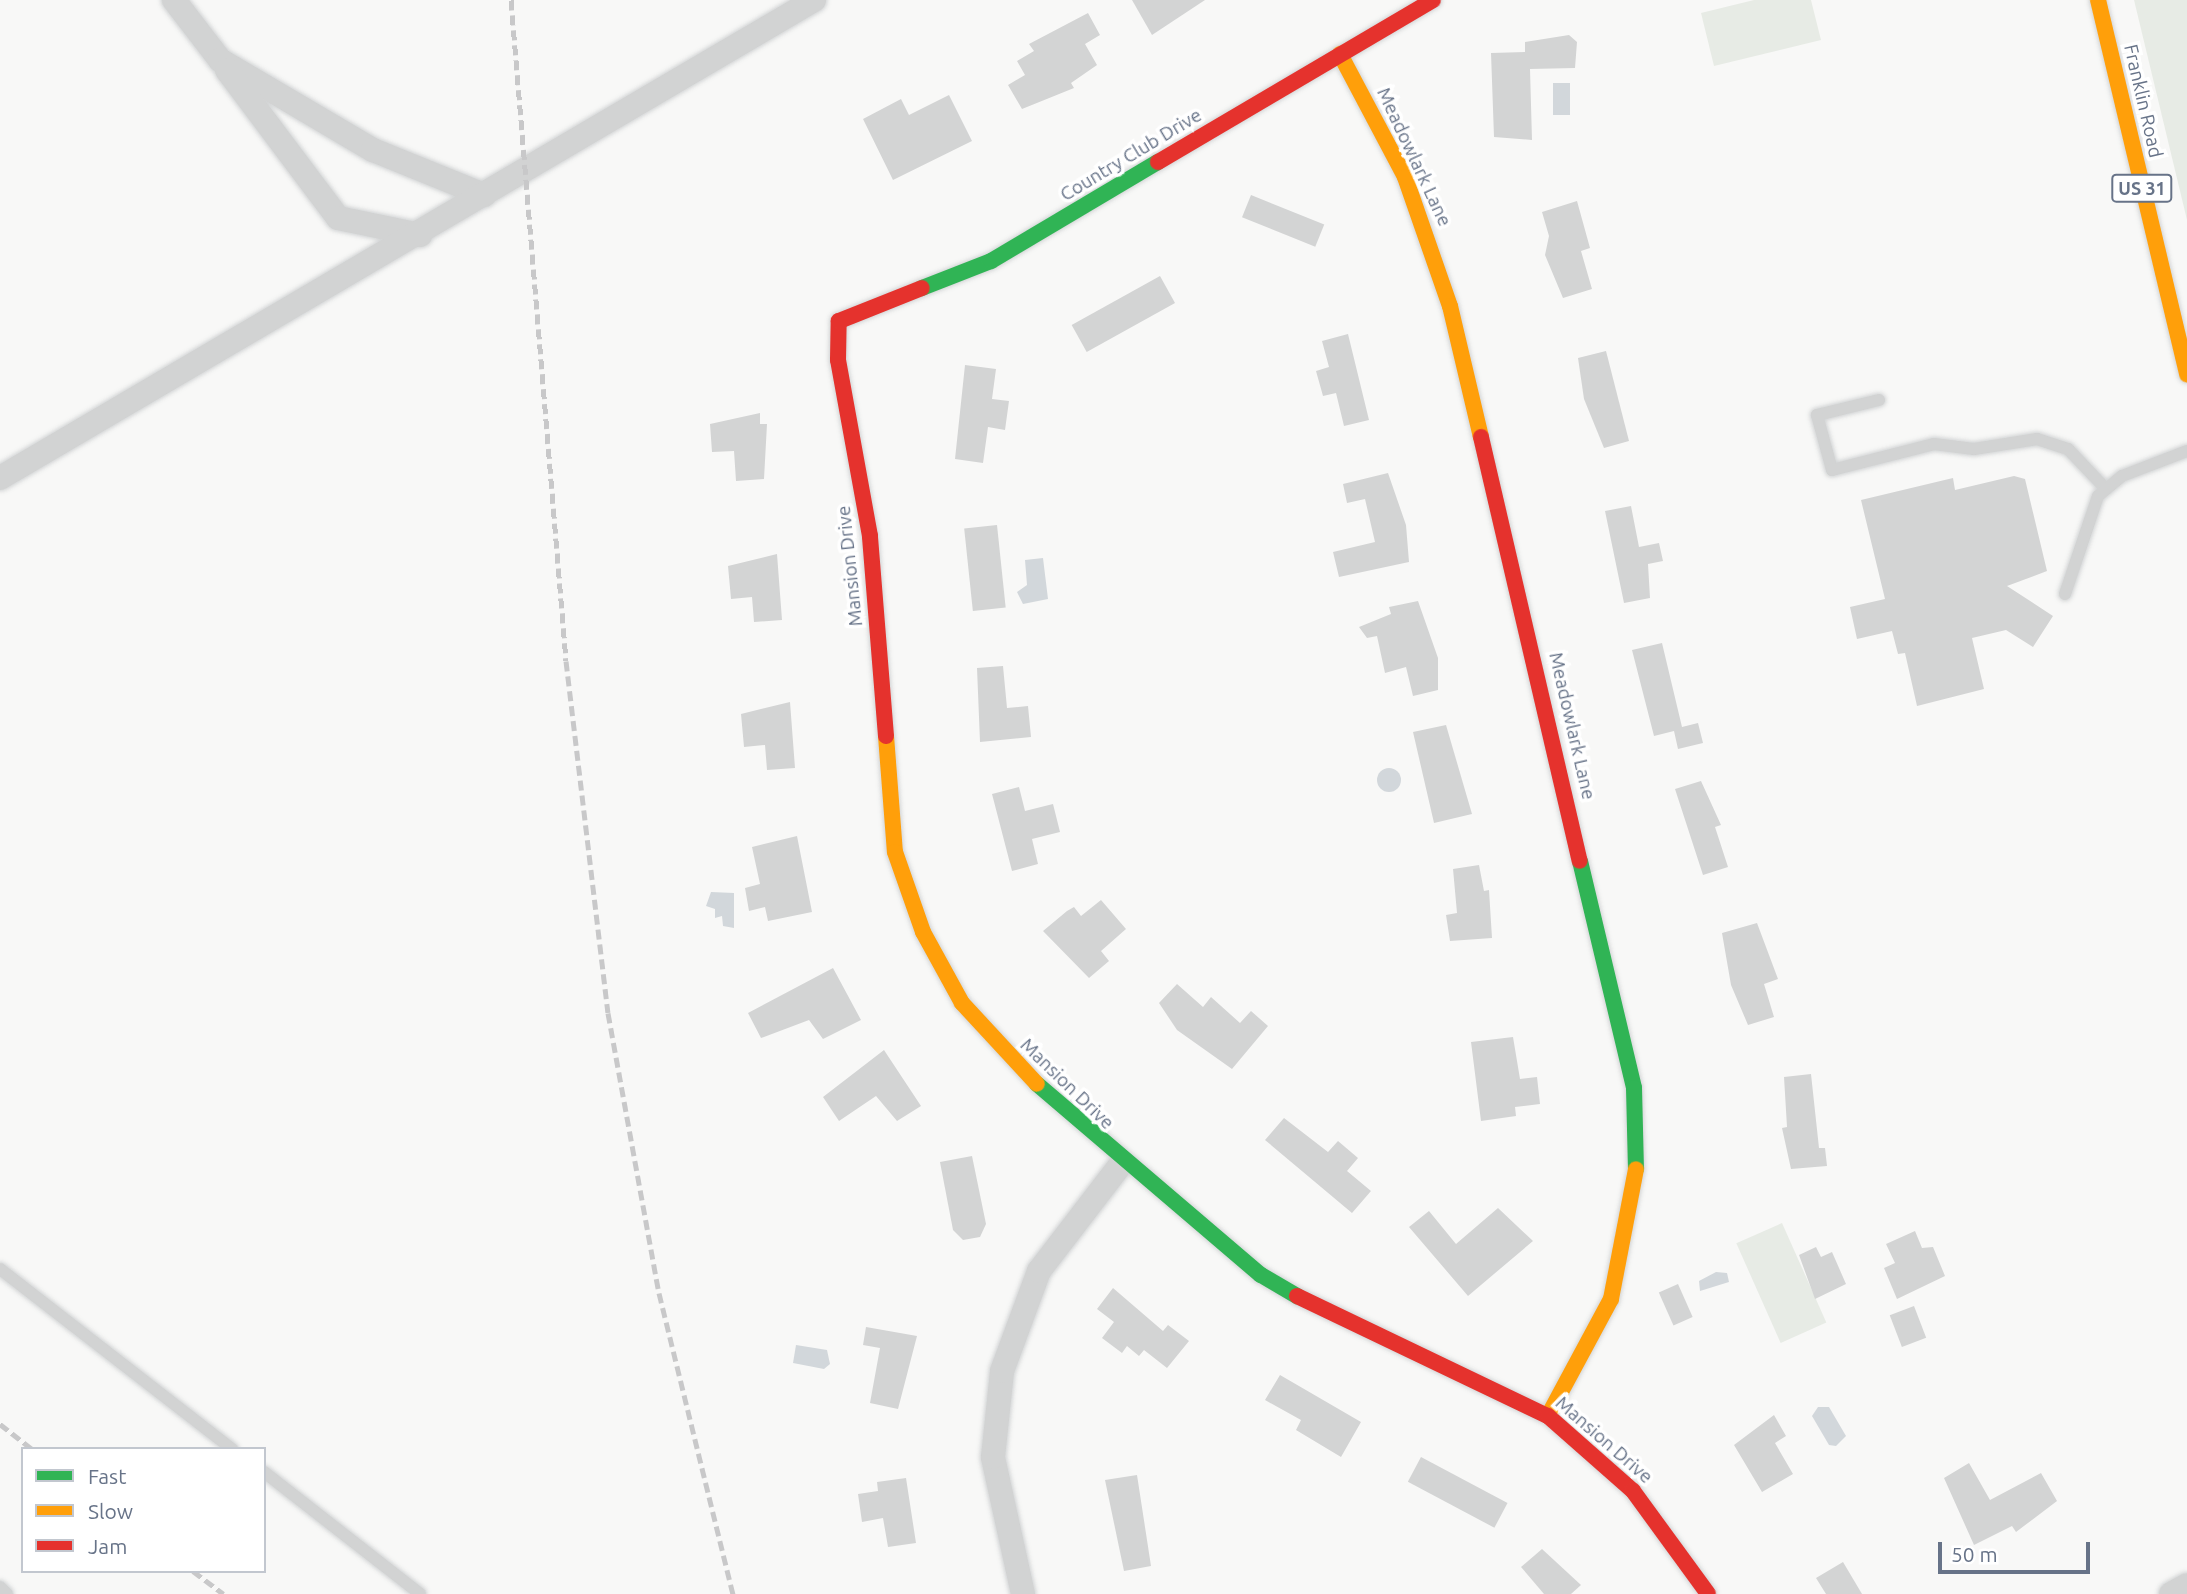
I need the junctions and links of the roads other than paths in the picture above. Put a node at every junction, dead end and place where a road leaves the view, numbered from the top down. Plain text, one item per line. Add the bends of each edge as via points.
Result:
1 (174, 0) edge
2 (814, 0) edge
3 (1433, 0) edge
4 (2098, 0) edge
5 (1340, 54) junction
6 (220, 60) junction
7 (484, 195) junction
8 (420, 235) junction
9 (839, 321) joint
10 (2187, 375) edge
11 (1879, 400) dead end
12 (2187, 451) edge
13 (0, 478) edge
14 (2105, 488) junction
15 (2065, 594) dead end
16 (1121, 1164) junction
17 (0, 1269) edge
18 (1548, 1416) junction
19 (229, 1447) edge
20 (266, 1474) edge
21 (2187, 1585) edge
22 (0, 1587) edge
23 (7, 1594) edge
24 (420, 1594) edge
25 (1023, 1594) edge
26 (1708, 1594) edge
27 (2171, 1594) edge

1 - 6 street
2 - 7 street
3 - 5 street, Country Club Drive
4 - 10 street, Franklin Road / US 31
5 - 9 street, Country Club Drive via 991,261
5 - 18 street, Meadowlark Lane via 1405,177 1441,274 1634,1088 1639,1156 1623,1259 1611,1298
6 - 7 street via 373,150
6 - 8 street via 338,218
7 - 8 street
8 - 13 street
9 - 16 street, Mansion Drive via 838,360 870,536 889,809 902,875 923,932 969,1012 1031,1082
11 - 14 lane via 1818,415 1832,470 1934,444 1974,449 2038,439 2068,449
12 - 14 lane
14 - 15 lane via 2084,524
16 - 18 street, Mansion Drive via 1286,1290
16 - 25 street via 1039,1271 1002,1371 993,1457
17 - 19 lane
18 - 26 street, Mansion Drive via 1647,1506
20 - 24 lane
21 - 27 street
22 - 23 lane

